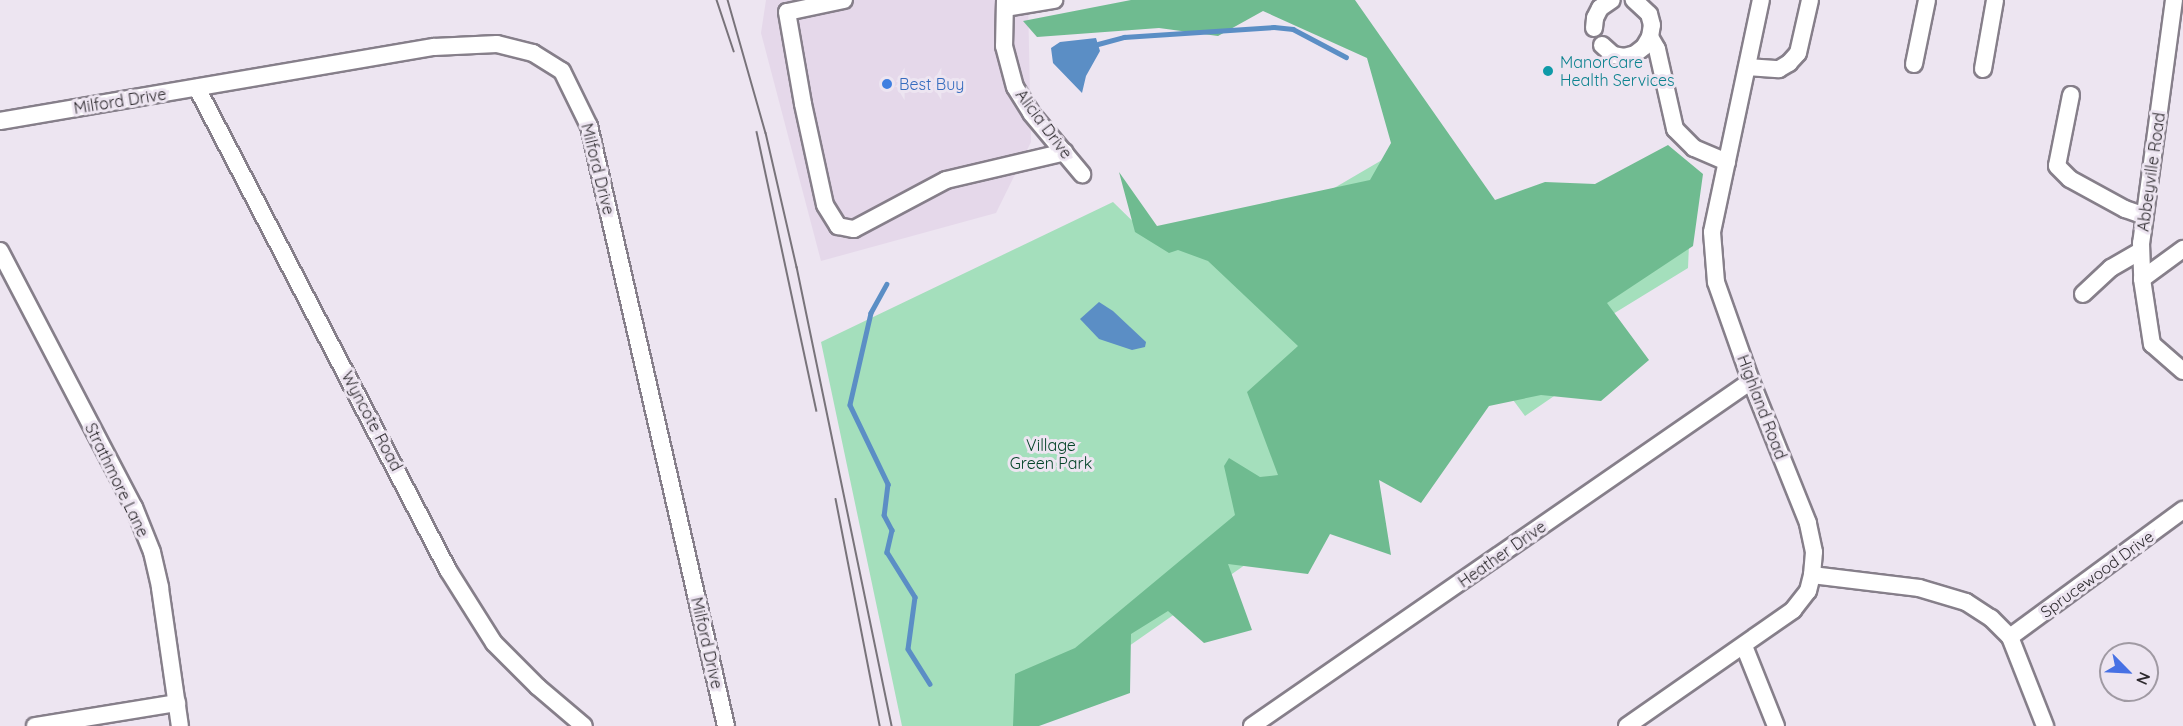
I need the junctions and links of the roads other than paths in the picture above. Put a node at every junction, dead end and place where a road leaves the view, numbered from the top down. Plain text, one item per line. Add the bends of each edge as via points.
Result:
1 (844, 0) edge
2 (1054, 0) edge
3 (1612, 0) edge
4 (1634, 0) edge
5 (1761, 0) edge
6 (1810, 0) edge
7 (1927, 0) edge
8 (1995, 0) edge
9 (2174, 0) edge
10 (1005, 4) edge
11 (787, 6) edge
12 (1594, 28) dead end
13 (1650, 37) junction
14 (1602, 45) dead end
15 (1914, 64) dead end
16 (1747, 67) junction
17 (1983, 69) dead end
18 (197, 88) junction
19 (2071, 95) dead end
20 (0, 121) edge
21 (1065, 152) junction
22 (1727, 162) junction
23 (1082, 174) dead end
24 (2145, 216) junction
25 (2183, 249) edge
26 (0, 251) edge
27 (2141, 251) junction
28 (2142, 279) junction
29 (2083, 294) dead end
30 (2183, 371) edge
31 (1751, 381) junction
32 (2183, 510) edge
33 (1812, 575) junction
34 (2010, 638) junction
35 (1744, 646) junction
36 (177, 703) junction
37 (35, 726) edge
38 (180, 726) edge
39 (584, 726) edge
40 (726, 726) edge
41 (1252, 726) edge
42 (1628, 726) edge
43 (1776, 726) edge
44 (2045, 726) edge

1 - 11 street
2 - 10 street
3 - 12 street via 1600,8
4 - 13 street via 1649,14
5 - 16 street, Highland Road
6 - 16 street via 1798,53 1789,63 1779,69
7 - 15 street
8 - 17 street
9 - 24 street, Abbeyville Road
10 - 21 street, Alicia Drive via 1004,46 1015,87
11 - 21 street via 825,205 838,226 855,229 946,180
13 - 14 street via 1635,54 1624,57 1613,55
13 - 22 street via 1657,49 1675,129 1694,148
16 - 22 street, Highland Road
18 - 20 street, Milford Drive
18 - 39 street, Wyncote Road via 448,570 494,643
18 - 40 street, Milford Drive via 434,47 497,44 533,53 562,71 589,126
19 - 24 street via 2057,166 2070,179
21 - 23 street, Alicia Drive
22 - 31 street, Highland Road via 1712,232 1716,282
24 - 27 street, Abbeyville Road
25 - 28 street
26 - 36 street, Strathmore Lane via 134,507 152,552
27 - 28 street, Abbeyville Road
27 - 29 street via 2111,268
28 - 30 street, Abbeyville Road via 2152,344
31 - 33 street, Highland Road via 1808,523 1814,552
31 - 41 street, Heather Drive
32 - 34 street, Sprucewood Drive
33 - 34 street via 1919,588 1966,602 1991,618
33 - 35 street, Highland Road via 1808,591 1793,610
34 - 44 street
35 - 42 street, Highland Road
35 - 43 street
36 - 37 street
36 - 38 street, Strathmore Lane

